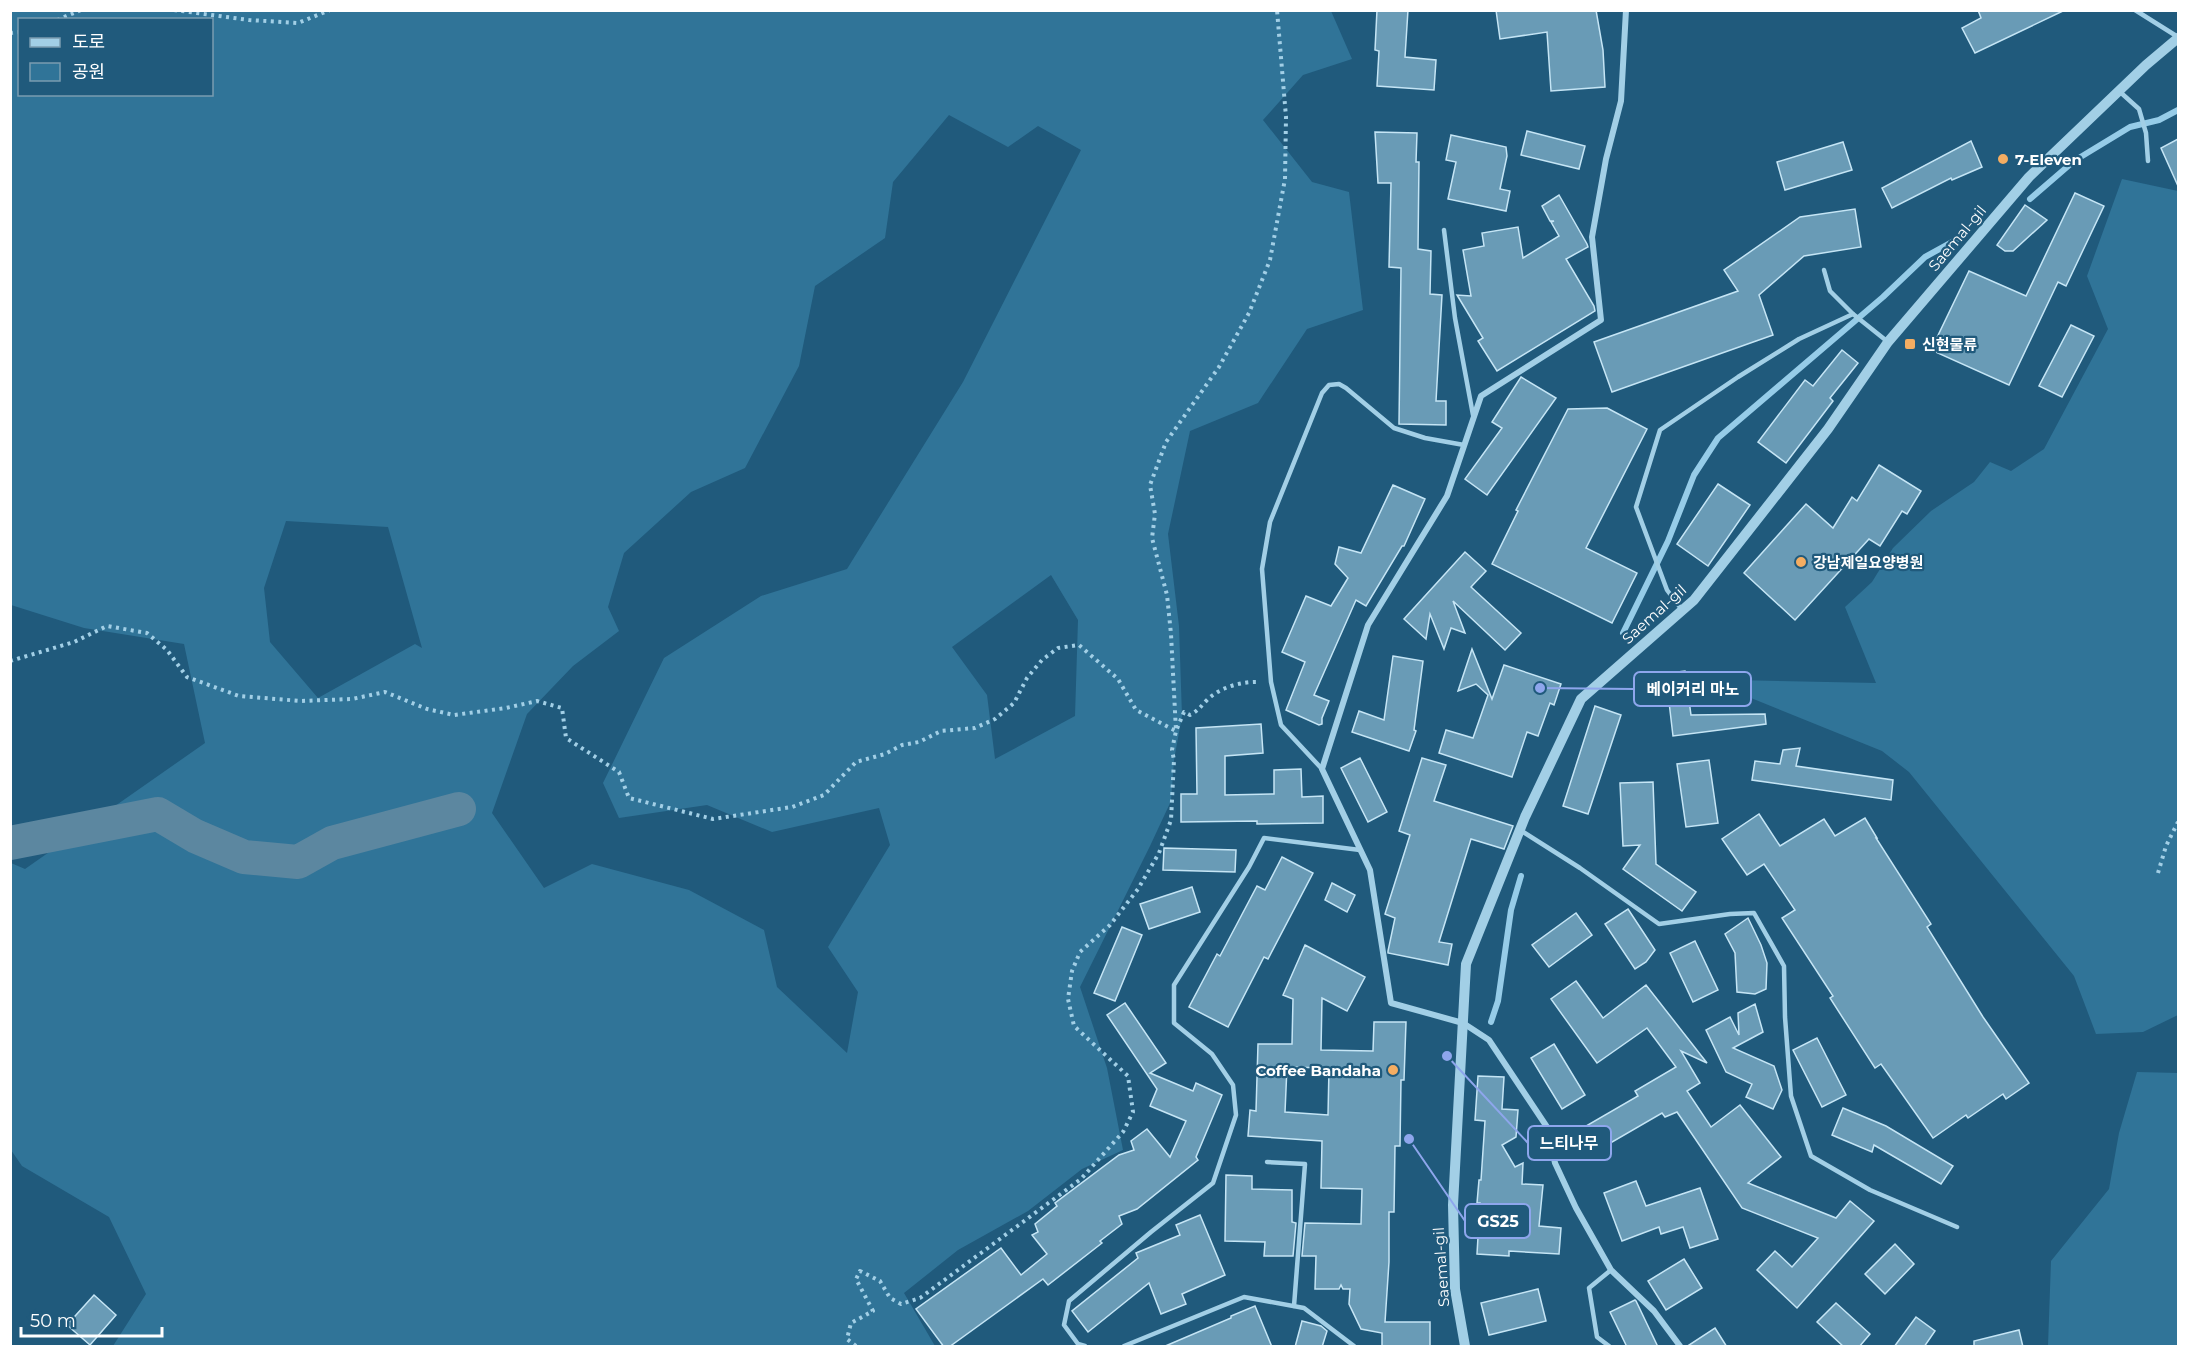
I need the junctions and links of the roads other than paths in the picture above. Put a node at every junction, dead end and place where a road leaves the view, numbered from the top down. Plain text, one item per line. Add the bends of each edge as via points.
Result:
1 (1626, 10) edge
2 (2134, 10) edge
3 (2178, 37) edge
4 (2119, 91) junction
5 (2148, 161) dead end
6 (1444, 230) dead end
7 (1824, 270) dead end
8 (1854, 315) junction
9 (1888, 342) junction
10 (1474, 418) junction
11 (1464, 445) junction
12 (1682, 610) junction
13 (1322, 770) junction
14 (1520, 830) junction
15 (1360, 850) junction
16 (1463, 1023) junction
17 (1267, 1162) dead end
18 (1957, 1227) dead end
19 (1611, 1270) junction
20 (1294, 1306) junction
21 (1085, 1347) edge
22 (1124, 1347) edge
23 (1354, 1347) edge
24 (1465, 1347) edge
25 (1609, 1347) edge
26 (1680, 1347) edge

1 - 10 street via 1621,101 1592,237 1601,320 1482,396
2 - 3 lane
3 - 4 street, Saemal-gil
4 - 5 lane via 2139,112 2146,133
4 - 9 street, Saemal-gil via 2029,177
6 - 10 lane via 1455,318
7 - 8 lane via 1830,291
8 - 9 lane
8 - 12 lane via 1799,339 1660,430 1636,507 1667,590
9 - 12 street, Saemal-gil via 1828,429 1694,600
10 - 11 street
11 - 13 street via 1447,496 1368,626
11 - 13 lane via 1394,428 1339,384 1329,385 1322,393 1270,522 1262,569 1271,682 1281,725
12 - 14 street, Saemal-gil via 1581,699
13 - 15 street
14 - 16 street, Saemal-gil via 1466,964
14 - 18 lane via 1659,924 1754,914 1784,966 1791,1096 1811,1156 1870,1190
15 - 16 street via 1370,870 1391,1002
15 - 21 lane via 1264,837 1174,985 1174,1023 1212,1054 1233,1085 1236,1115 1213,1183 1069,1301 1064,1325
16 - 19 street via 1489,1040 1546,1127 1555,1163
16 - 24 street, Saemal-gil via 1453,1205 1455,1289
17 - 20 lane via 1305,1164
19 - 25 lane via 1589,1288 1597,1337
19 - 26 street via 1654,1311
20 - 22 lane via 1244,1297
20 - 23 lane via 1304,1308

